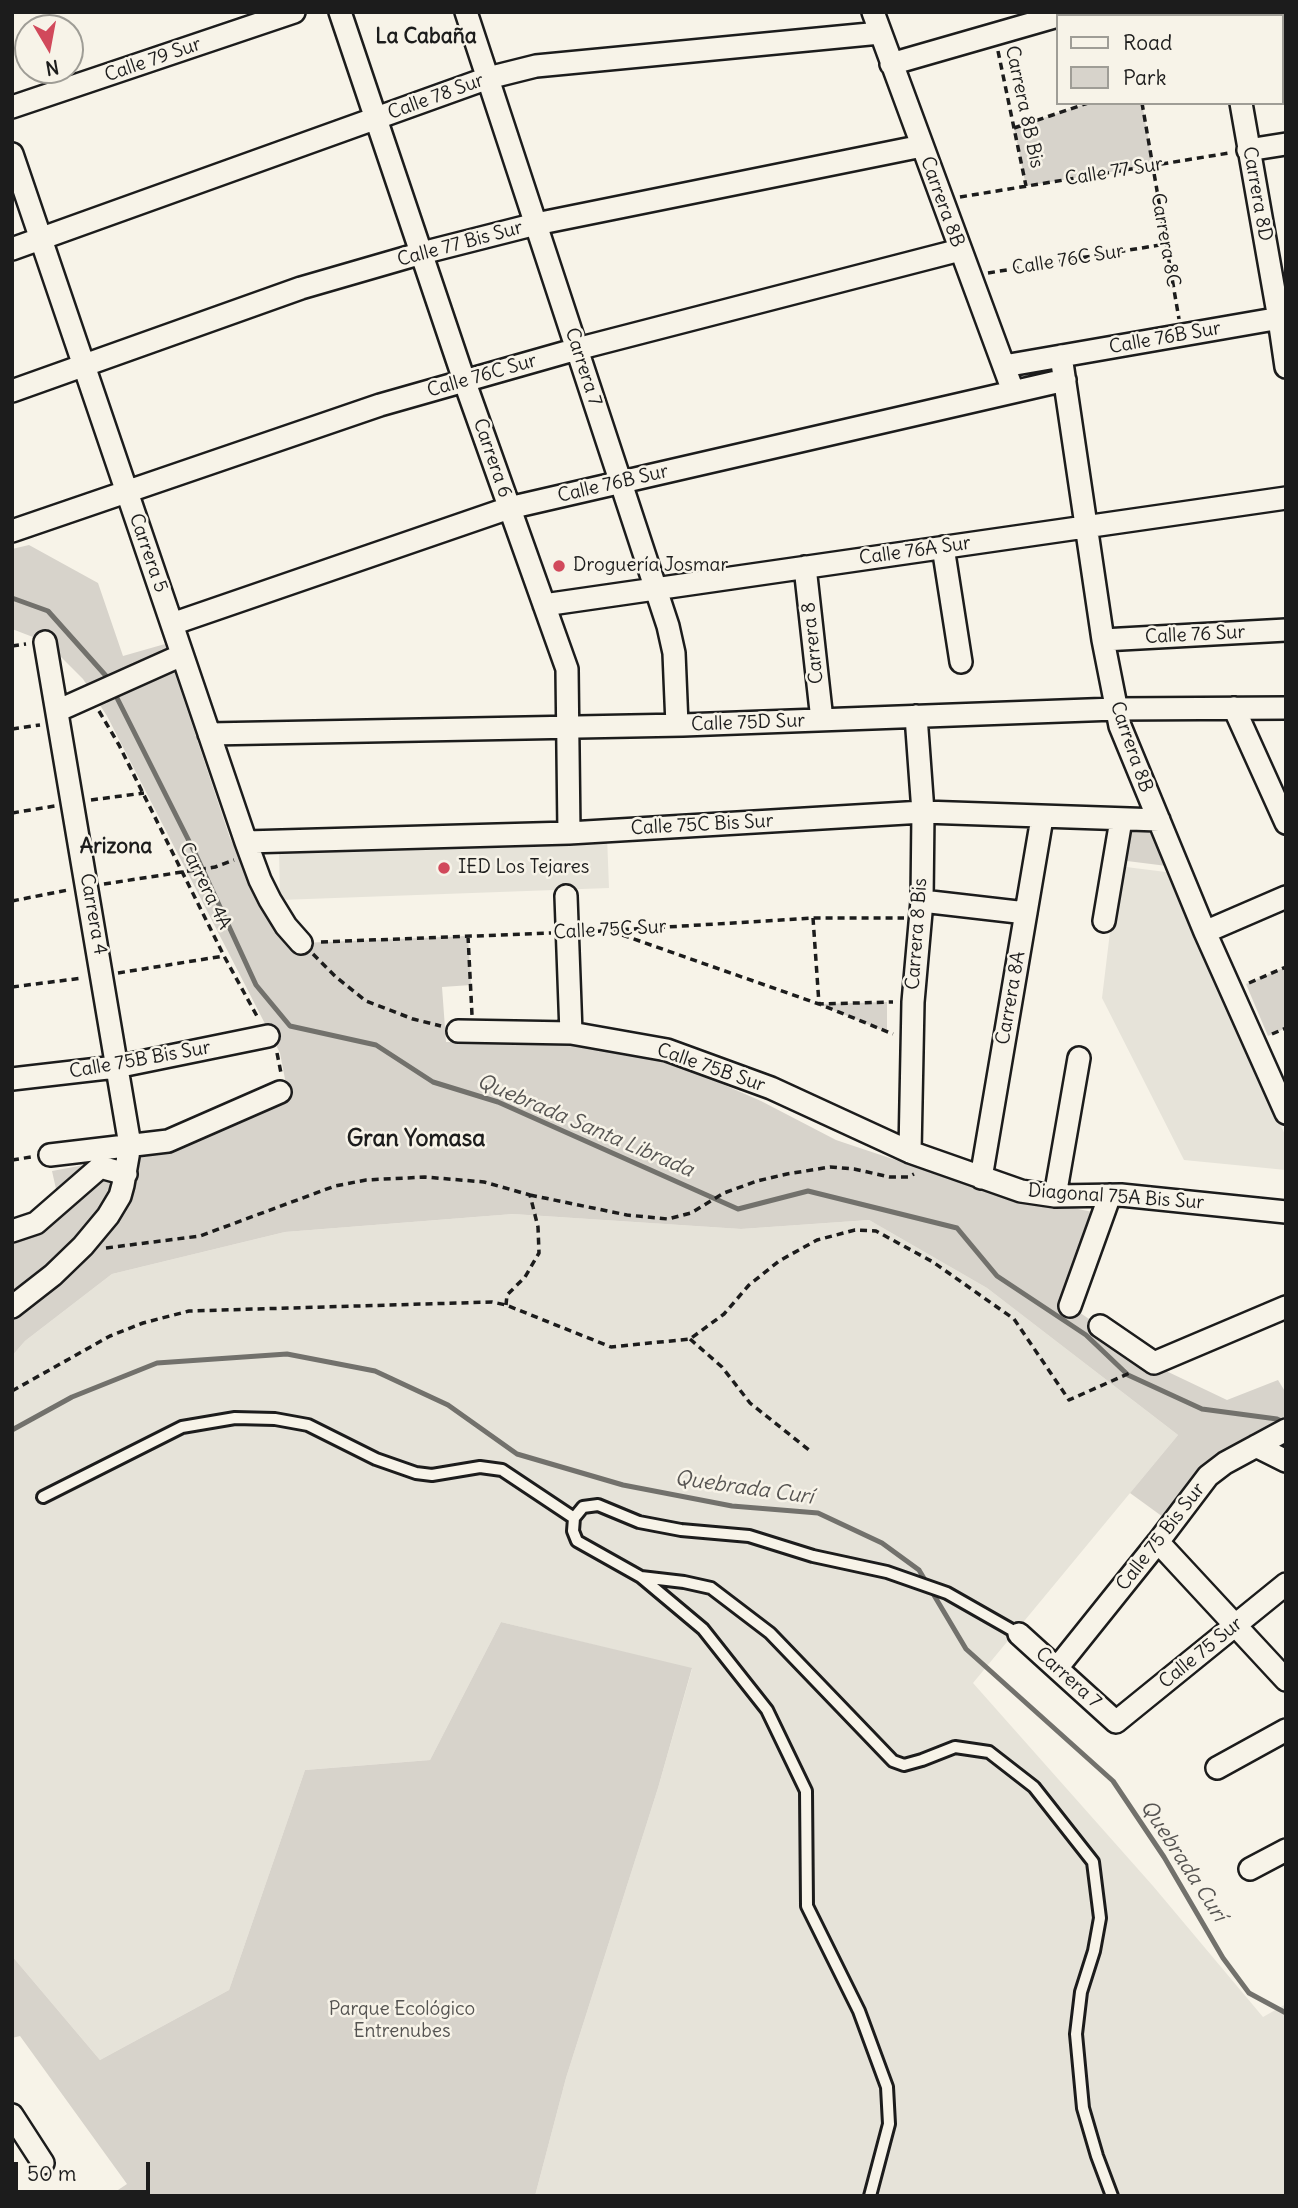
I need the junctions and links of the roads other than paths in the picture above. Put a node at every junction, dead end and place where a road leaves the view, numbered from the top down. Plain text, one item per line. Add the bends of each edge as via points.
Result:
1 (294, 12) edge
2 (340, 12) edge
3 (466, 12) edge
4 (873, 12) edge
5 (1056, 17) edge
6 (880, 33) junction
7 (891, 64) junction
8 (488, 78) junction
9 (1241, 105) edge
10 (12, 107) edge
11 (377, 118) junction
12 (1286, 144) edge
13 (922, 146) junction
14 (1248, 150) junction
15 (12, 154) edge
16 (536, 224) junction
17 (41, 239) junction
18 (12, 249) edge
19 (960, 250) junction
20 (422, 253) junction
21 (1282, 318) edge
22 (577, 349) junction
23 (1061, 356) junction
24 (84, 366) junction
25 (1004, 366) junction
26 (1286, 368) edge
27 (464, 380) junction
28 (1065, 380) junction
29 (12, 391) edge
30 (1013, 391) junction
31 (621, 483) junction
32 (127, 492) junction
33 (1286, 498) edge
34 (509, 508) junction
35 (1086, 526) junction
36 (12, 531) edge
37 (943, 547) junction
38 (805, 567) junction
39 (656, 589) junction
40 (544, 605) junction
41 (172, 624) junction
42 (1286, 630) edge
43 (1103, 640) junction
44 (46, 642) dead end
45 (182, 655) junction
46 (961, 662) dead end
47 (1234, 708) junction
48 (1286, 708) edge
49 (1115, 709) junction
50 (58, 716) junction
51 (916, 716) junction
52 (821, 720) junction
53 (677, 725) junction
54 (568, 727) junction
55 (209, 734) junction
56 (923, 812) junction
57 (1042, 818) junction
58 (1121, 820) junction
59 (1159, 820) junction
60 (1286, 823) edge
61 (569, 833) junction
62 (246, 842) junction
63 (566, 897) dead end
64 (1286, 897) edge
65 (921, 910) junction
66 (1026, 913) junction
67 (1104, 922) dead end
68 (1205, 932) junction
69 (301, 943) road end
70 (465, 1031) road end
71 (571, 1033) junction
72 (268, 1036) road end
73 (1079, 1058) dead end
74 (116, 1067) junction
75 (12, 1079) edge
76 (280, 1092) road end
77 (1283, 1100) edge
78 (130, 1145) junction
79 (910, 1152) junction
80 (50, 1155) dead end
81 (126, 1174) junction
82 (981, 1178) junction
83 (1110, 1195) junction
84 (1055, 1196) junction
85 (1286, 1212) edge
86 (12, 1231) edge
87 (1070, 1306) dead end
88 (12, 1307) edge
89 (1286, 1307) edge
90 (1100, 1326) dead end
91 (1283, 1431) edge
92 (1256, 1446) junction
93 (1286, 1461) edge
94 (43, 1497) dead end
95 (574, 1518) junction
96 (1158, 1542) junction
97 (642, 1577) junction
98 (1286, 1584) edge
99 (1235, 1625) junction
100 (1019, 1634) joint
101 (1057, 1668) junction
102 (1286, 1680) edge
103 (1116, 1722) joint
104 (1286, 1730) edge
105 (1217, 1768) dead end
106 (1286, 1850) edge
107 (1250, 1870) dead end
108 (12, 2115) edge
109 (43, 2163) dead end
110 (870, 2196) edge
111 (1112, 2196) edge

1 - 10 street, Calle 79 Sur
2 - 11 street, Carrera 6
3 - 8 street, Carrera 7
4 - 6 street, Carrera 8B
5 - 7 street
6 - 7 street, Carrera 8B
6 - 8 street, Calle 78 Sur via 536,65
7 - 13 street, Carrera 8B
8 - 11 street, Calle 78 Sur
8 - 16 street, Carrera 7
9 - 14 street, Carrera 8D
11 - 17 street, Calle 78 Sur
11 - 20 street, Carrera 6
12 - 14 street
13 - 16 street, Calle 77 Bis Sur
13 - 19 street, Carrera 8B
14 - 21 street, Carrera 8D
15 - 17 street, Carrera 5
16 - 20 street, Calle 77 Bis Sur
16 - 22 street, Carrera 7
17 - 18 street, Calle 78 Sur
17 - 24 street, Carrera 5
19 - 22 street, Calle 76C Sur
19 - 25 street, Carrera 8B
20 - 24 street, Calle 77 Bis Sur via 301,288
20 - 27 street, Carrera 6
21 - 23 street, Calle 76B Sur
21 - 26 street, Carrera 8D
22 - 27 street, Calle 76C Sur
22 - 31 street, Carrera 7
23 - 25 street, Calle 76B Sur
23 - 28 street, Carrera 8B
24 - 29 street, Calle 77 Bis Sur
24 - 32 street, Carrera 5
25 - 30 street, Carrera 8B
27 - 32 street, Calle 76C Sur
27 - 34 street, Carrera 6
28 - 30 street, Calle 76B Sur
28 - 35 street, Carrera 8B
30 - 31 street, Calle 76B Sur
31 - 34 street, Calle 76B Sur
31 - 39 street, Carrera 7
32 - 36 street, Calle 76C Sur
32 - 41 street, Carrera 5
33 - 35 street, Calle 76A Sur
34 - 40 street, Carrera 6
34 - 41 street, Calle 76B Sur
35 - 37 street, Calle 76A Sur
35 - 43 street, Carrera 8B
37 - 38 street, Calle 76A Sur
37 - 46 street
38 - 39 street, Calle 76A Sur
38 - 52 street, Carrera 8
39 - 40 street, Calle 76A Sur
39 - 53 street, Carrera 7 via 672,639
40 - 54 street, Carrera 6 via 567,669
41 - 45 street, Carrera 5
42 - 43 street, Calle 76 Sur
43 - 49 street, Carrera 8B
44 - 50 street, Carrera 4
45 - 50 street via 95,693
45 - 55 street, Carrera 5
47 - 48 street, Calle 75D Sur
47 - 49 street, Calle 75D Sur
47 - 60 street
49 - 51 street, Calle 75D Sur
49 - 59 street, Carrera 8B
50 - 74 street, Carrera 4
51 - 52 street, Calle 75D Sur
51 - 56 street, Carrera 8 Bis
52 - 53 street, Calle 75D Sur
53 - 54 street, Calle 75D Sur
54 - 55 street, Calle 75D Sur
54 - 61 street, Carrera 6
55 - 62 street, Carrera 5
56 - 57 street, Calle 75C Bis Sur
56 - 61 street, Calle 75C Bis Sur
56 - 65 street, Carrera 8 Bis
57 - 58 street, Calle 75C Bis Sur
57 - 66 street, Carrera 8A
58 - 59 street, Calle 75C Bis Sur
58 - 67 street
59 - 68 street, Carrera 8B
61 - 62 street, Calle 75C Bis Sur
62 - 69 street, Carrera 5 via 270,900
63 - 71 street
64 - 68 street
65 - 66 street
65 - 79 street, Carrera 8 Bis via 913,1002
66 - 82 street, Carrera 8A
68 - 77 street, Carrera 8B
70 - 71 street, Calle 75B Sur
71 - 79 street, Calle 75B Sur via 667,1050 716,1066
72 - 74 street, Calle 75B Bis Sur
73 - 84 street
74 - 75 street, Calle 75B Bis Sur
74 - 78 street, Carrera 4
76 - 78 street via 168,1141
78 - 80 street
78 - 81 street, Carrera 4
79 - 82 street, Diagonal 75A Bis Sur
81 - 86 street via 98,1169 36,1223
81 - 88 street, Carrera 4 via 115,1207 82,1246
82 - 84 street, Diagonal 75A Bis Sur
83 - 84 street, Diagonal 75A Bis Sur
83 - 85 street, Diagonal 75A Bis Sur
83 - 87 street
89 - 90 street via 1146,1366
91 - 92 street, Calle 75 Bis Sur
92 - 93 street
92 - 96 street, Calle 75 Bis Sur via 1215,1469
94 - 95 lane via 182,1427 235,1418 275,1419 308,1425 416,1474 481,1467 502,1470
95 - 97 lane via 576,1541
95 - 100 lane via 583,1507 598,1505 639,1522 749,1536 887,1572 947,1593
96 - 99 street
96 - 101 street, Calle 75 Bis Sur
97 - 110 lane via 703,1629 767,1710 806,1791 807,1906 859,2011 887,2087 889,2124
97 - 111 lane via 711,1588 770,1633 892,1761 904,1765 954,1747 989,1752 1034,1787 1093,1862 1100,1917 1081,1992 1076,2034 1083,2108
98 - 99 street, Calle 75 Sur
99 - 102 street
99 - 103 street, Calle 75 Sur
100 - 101 street, Carrera 7
101 - 103 street, Carrera 7
104 - 105 street
106 - 107 street
108 - 109 street

